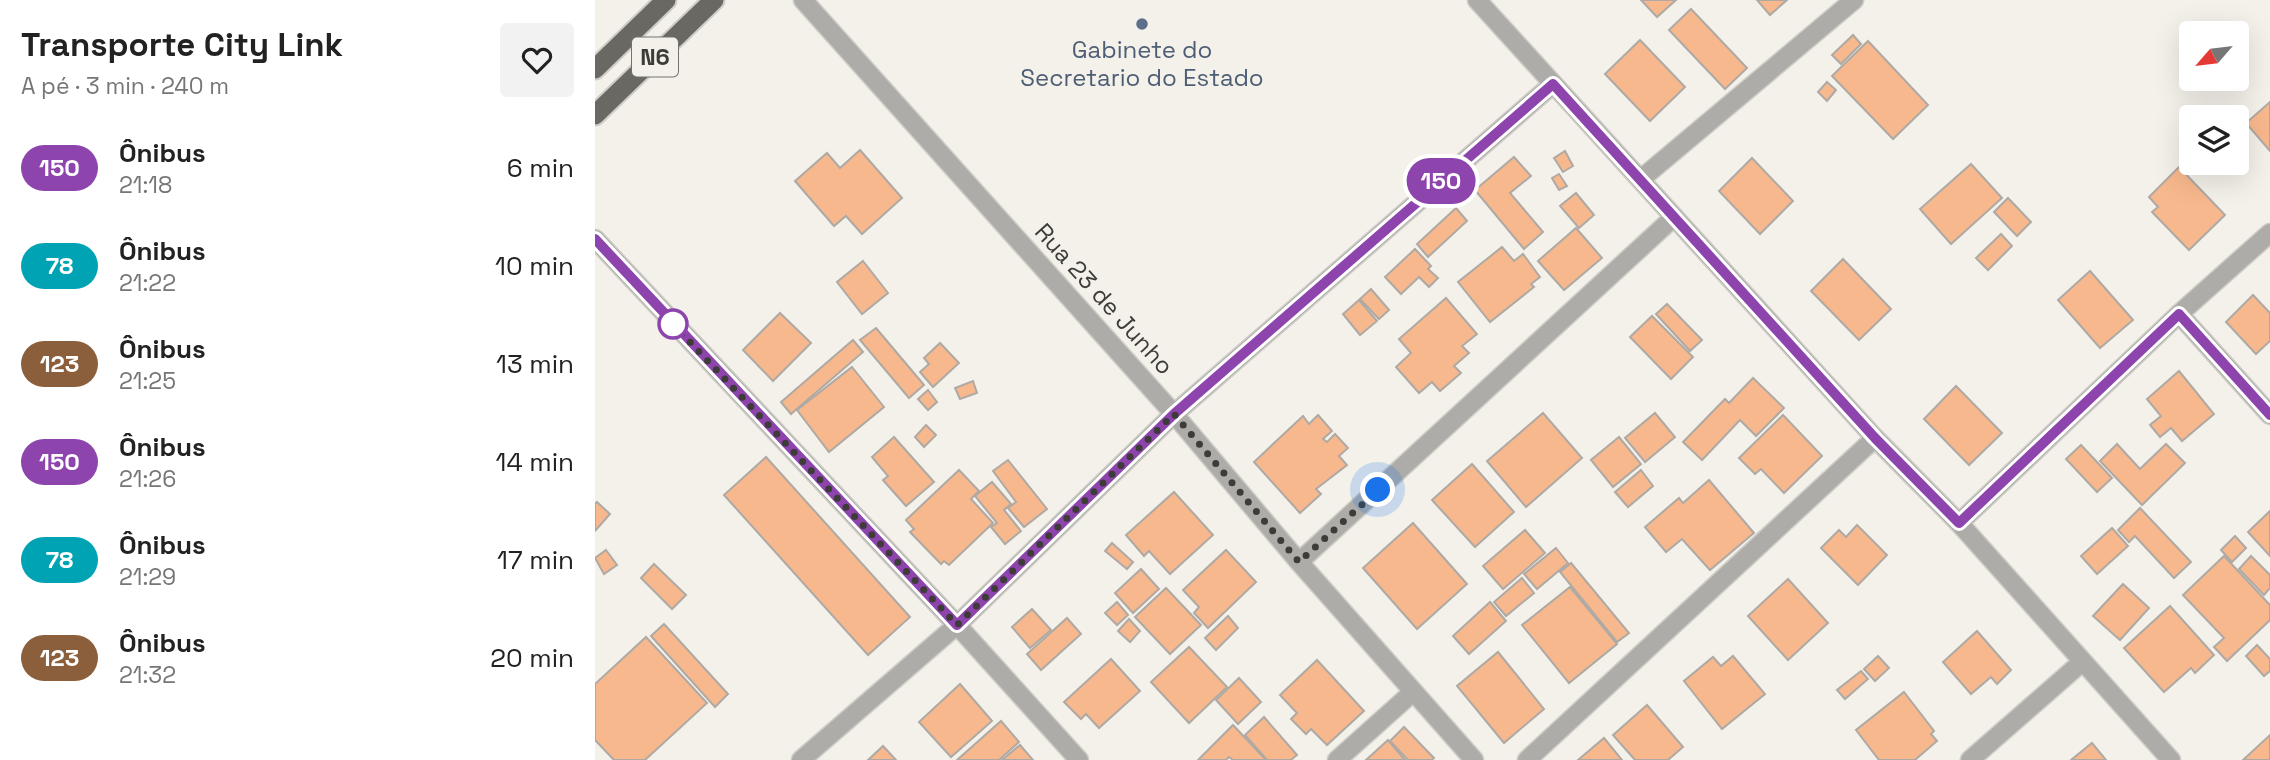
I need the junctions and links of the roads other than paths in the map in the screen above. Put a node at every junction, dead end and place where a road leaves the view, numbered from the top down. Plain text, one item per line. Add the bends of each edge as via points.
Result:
1 (666, 0) edge
2 (714, 0) edge
3 (803, 0) edge
4 (1477, 0) edge
5 (1854, 0) edge
6 (595, 69) edge
7 (1553, 84) junction
8 (595, 115) edge
9 (1641, 179) junction
10 (1674, 217) junction
11 (2270, 233) edge
12 (595, 239) edge
13 (2179, 314) junction
14 (1174, 414) junction
15 (2270, 415) edge
16 (1875, 438) junction
17 (1959, 523) junction
18 (1299, 562) junction
19 (957, 625) junction
20 (2082, 662) junction
21 (1413, 692) junction
22 (801, 760) edge
23 (1079, 760) edge
24 (1337, 760) edge
25 (1474, 760) edge
26 (1527, 760) edge
27 (1969, 760) edge
28 (2171, 760) edge

1 - 6 highway, N6
2 - 8 highway, N6
3 - 14 street, Rua 23 de Junho
4 - 7 street
5 - 9 street
7 - 9 street
7 - 14 street
9 - 10 street
10 - 16 street
10 - 18 street
11 - 13 street
12 - 19 street
13 - 15 street
13 - 17 street
14 - 18 street, Rua 23 de Junho
14 - 19 street
16 - 17 street
16 - 26 street
17 - 20 street
18 - 21 street, Rua 23 de Junho
19 - 22 street
19 - 23 street
20 - 27 street
20 - 28 street
21 - 24 street
21 - 25 street, Rua 23 de Junho

